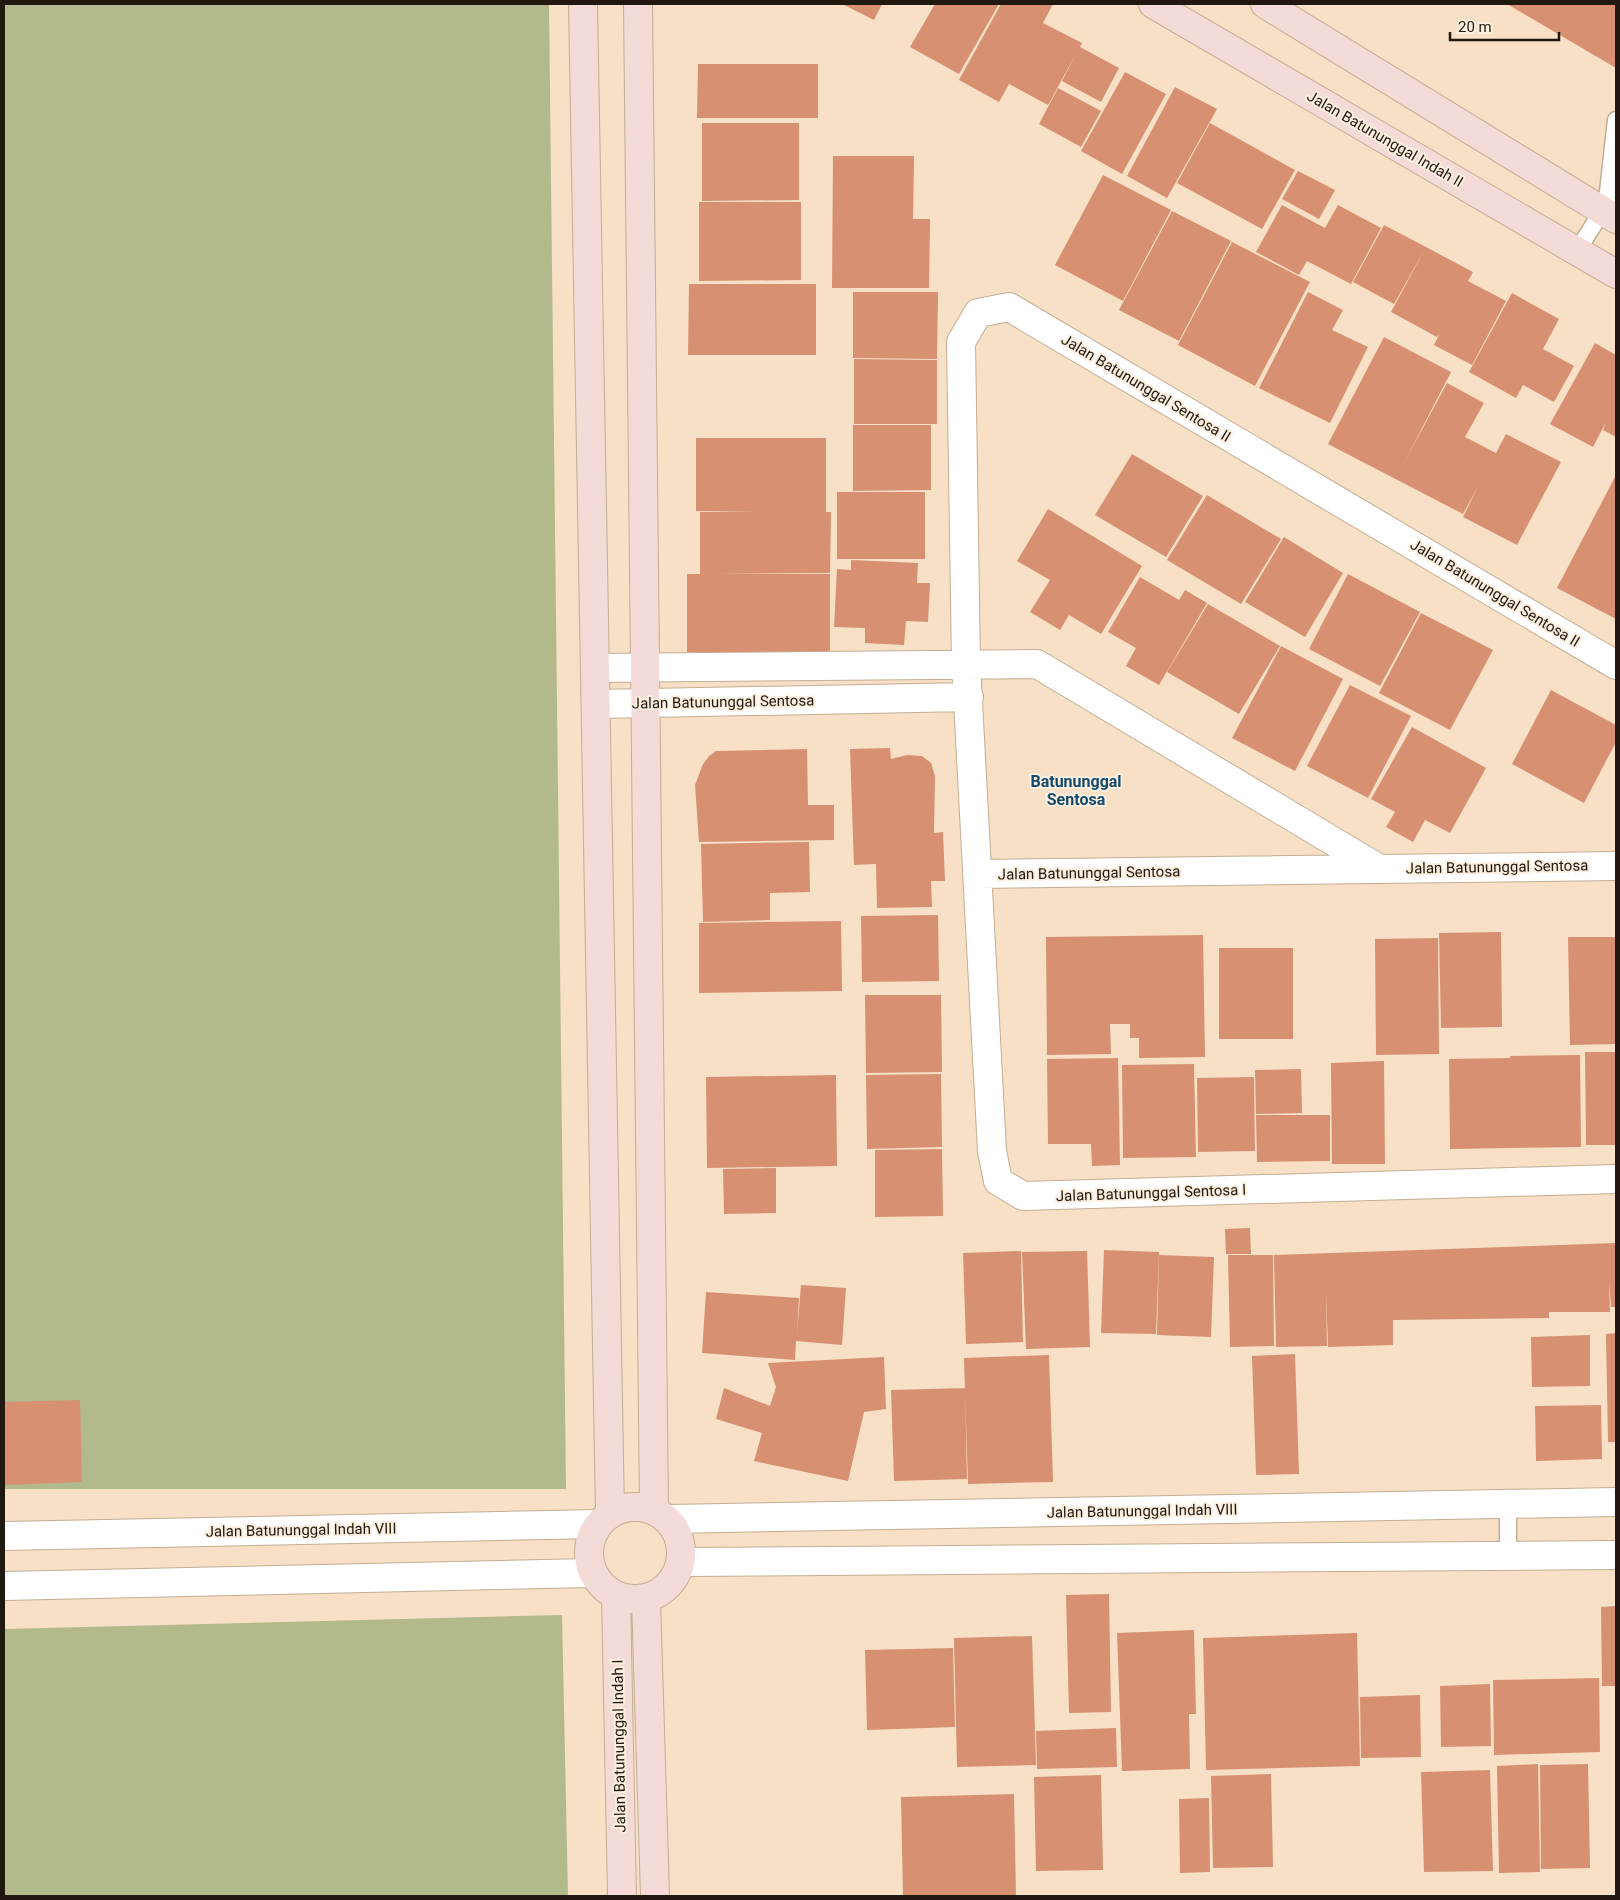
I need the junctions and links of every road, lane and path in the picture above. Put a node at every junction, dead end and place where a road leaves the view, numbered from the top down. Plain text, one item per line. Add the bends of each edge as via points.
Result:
1 (583, 4) edge
2 (638, 4) edge
3 (1154, 4) edge
4 (1265, 4) edge
5 (1616, 120) edge
6 (1609, 210) edge
7 (1577, 251) junction
8 (1616, 274) edge
9 (966, 664) junction
10 (1616, 665) edge
11 (595, 668) junction
12 (647, 669) junction
13 (969, 697) junction
14 (597, 704) junction
15 (647, 704) junction
16 (1616, 866) edge
17 (1378, 868) junction
18 (977, 874) junction
19 (1616, 1179) edge
20 (1616, 1502) edge
21 (1508, 1504) junction
22 (661, 1515) junction
23 (604, 1519) junction
24 (4, 1536) edge
25 (1616, 1555) edge
26 (1508, 1556) junction
27 (681, 1562) junction
28 (592, 1573) junction
29 (4, 1586) edge
30 (616, 1596) junction
31 (646, 1599) junction
32 (622, 1896) edge
33 (655, 1896) edge

1 - 11 street
2 - 12 street
3 - 7 street, Jalan Batununggal Indah II
4 - 6 street
5 - 6 lane
6 - 7 lane
7 - 8 street, Jalan Batununggal Indah II
9 - 10 street, Jalan Batununggal Sentosa II via 962,342 978,313 1010,307
9 - 12 street
9 - 13 street, Jalan Batununggal Sentosa
9 - 17 street via 1037,664
11 - 12 street
11 - 14 street
12 - 15 street
13 - 15 street, Jalan Batununggal Sentosa
13 - 18 street, Jalan Batununggal Sentosa
14 - 15 street, Jalan Batununggal Sentosa
14 - 23 street
15 - 22 street
16 - 17 street, Jalan Batununggal Sentosa
17 - 18 street, Jalan Batununggal Sentosa
18 - 19 street, Jalan Batununggal Sentosa I via 992,1151 998,1181 1023,1196
20 - 21 street, Jalan Batununggal Indah VIII
21 - 22 street, Jalan Batununggal Indah VIII
21 - 26 lane
22 - 23 street via 632,1507
22 - 27 street via 679,1539
23 - 24 street, Jalan Batununggal Indah VIII
23 - 28 street via 589,1548
25 - 26 street
26 - 27 street
27 - 31 street via 669,1586
28 - 29 street
28 - 30 street
30 - 31 street
30 - 32 street, Jalan Batununggal Indah I
31 - 33 street, Jalan Batununggal Indah I

